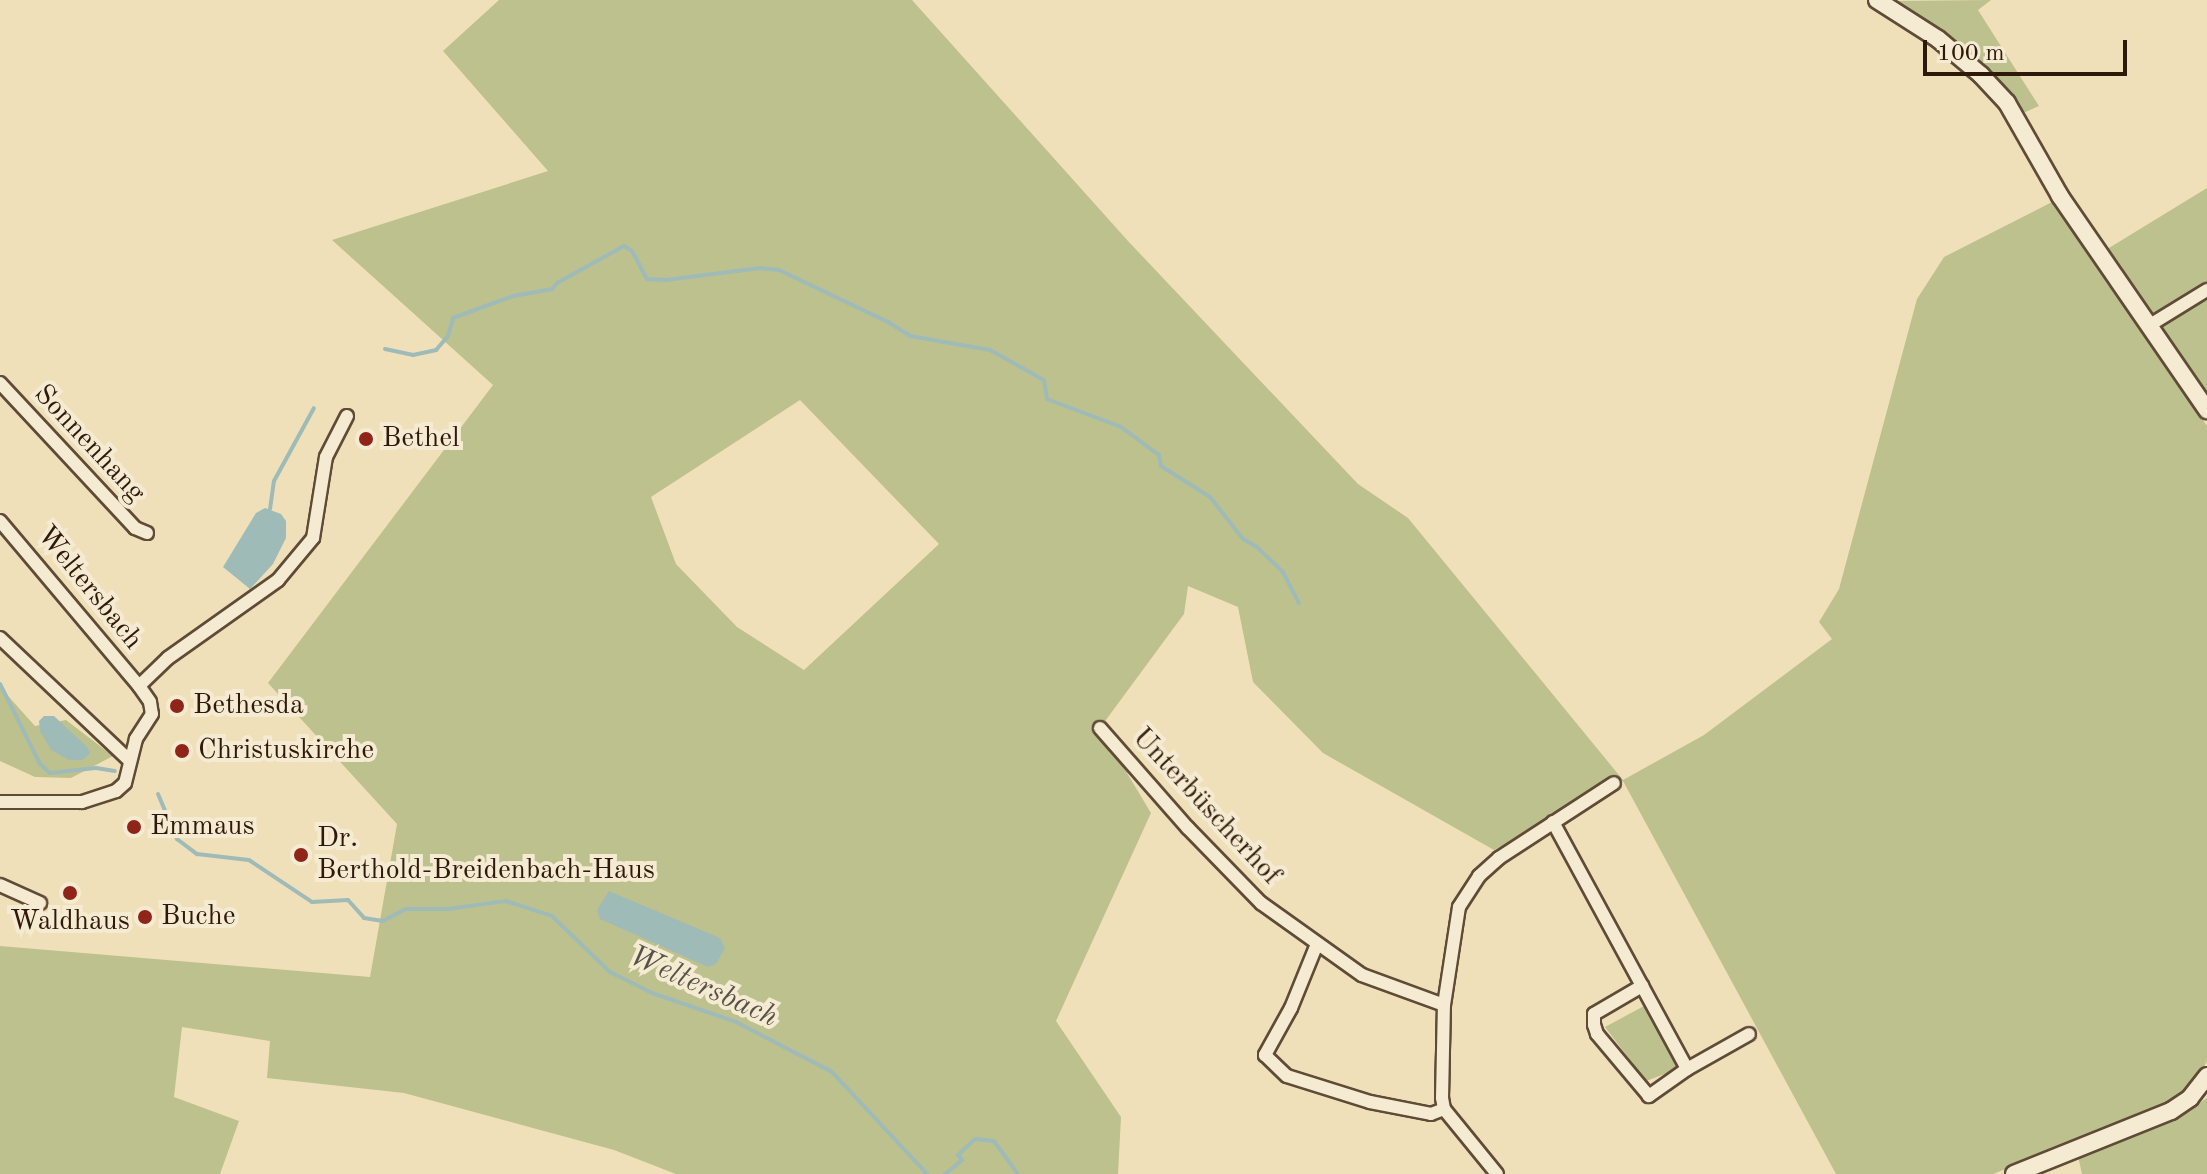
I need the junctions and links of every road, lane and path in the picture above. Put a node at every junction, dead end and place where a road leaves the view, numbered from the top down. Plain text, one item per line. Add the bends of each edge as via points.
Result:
1 (1877, 0) edge
2 (2207, 290) edge
3 (2150, 325) junction
4 (0, 383) edge
5 (2207, 410) edge
6 (347, 416) dead end
7 (0, 521) edge
8 (147, 533) dead end
9 (0, 638) edge
10 (139, 686) junction
11 (1100, 728) dead end
12 (129, 760) junction
13 (1614, 783) dead end
14 (0, 802) edge
15 (1553, 822) junction
16 (0, 885) edge
17 (40, 903) dead end
18 (1317, 944) junction
19 (1642, 986) junction
20 (1444, 1005) junction
21 (1749, 1034) dead end
22 (1687, 1069) junction
23 (2207, 1076) edge
24 (1444, 1109) junction
25 (1497, 1174) edge
26 (2014, 1174) edge

1 - 3 street via 1938,39 2007,103 2060,196
2 - 3 street
3 - 5 street
4 - 8 street, Sonnenhang via 135,528
6 - 10 street, Weltersbach via 326,457 313,538 278,580 168,658
7 - 10 street, Weltersbach
9 - 12 street
10 - 12 street, Weltersbach via 152,714
11 - 18 street, Unterbüscherhof via 1238,881
12 - 14 street, Weltersbach via 125,783 99,798
13 - 15 street
15 - 19 street
15 - 20 street via 1479,876 1459,907
16 - 17 street
18 - 20 street, Unterbüscherhof via 1362,975
18 - 24 street via 1265,1055 1287,1076 1370,1102 1431,1114
19 - 22 street
19 - 22 street via 1594,1014 1597,1034 1649,1096
20 - 24 street
21 - 22 street
23 - 26 street via 2171,1111
24 - 25 street

